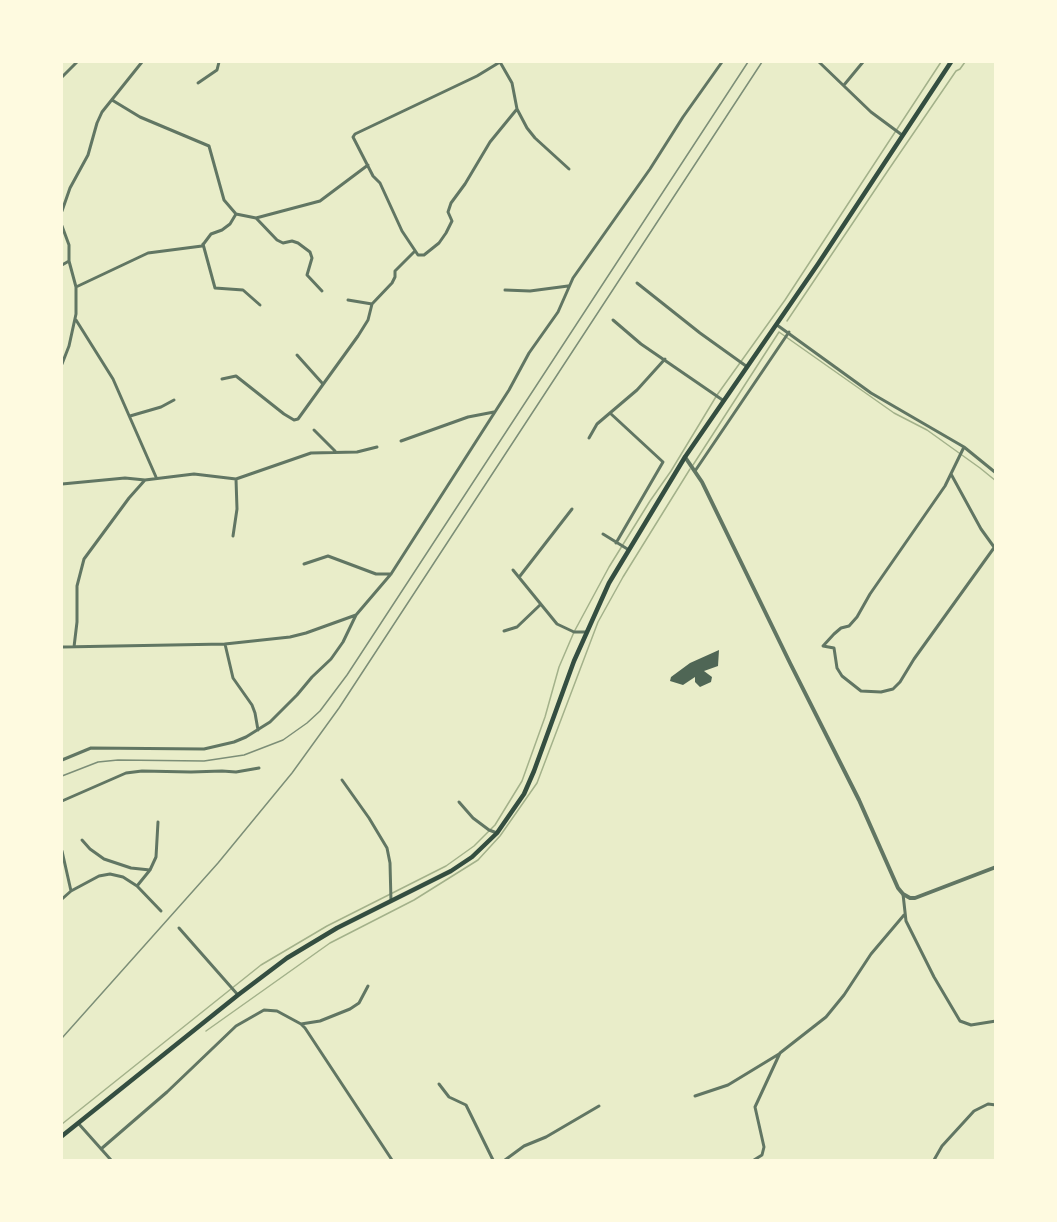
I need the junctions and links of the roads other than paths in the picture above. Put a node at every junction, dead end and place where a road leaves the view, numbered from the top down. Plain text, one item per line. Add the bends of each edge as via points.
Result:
1 (77, 62) edge
2 (142, 62) edge
3 (219, 62) edge
4 (500, 62) edge
5 (722, 62) edge
6 (819, 62) edge
7 (863, 62) edge
8 (951, 62) edge
9 (62, 76) edge
10 (198, 83) dead end
11 (843, 85) junction
12 (112, 100) junction
13 (517, 110) junction
14 (902, 135) junction
15 (368, 165) junction
16 (568, 169) dead end
17 (62, 211) edge
18 (236, 214) junction
19 (256, 218) junction
20 (62, 226) edge
21 (203, 244) junction
22 (415, 251) junction
23 (69, 261) junction
24 (62, 265) edge
25 (637, 283) dead end
26 (568, 286) junction
27 (76, 287) junction
28 (505, 290) dead end
29 (322, 291) dead end
30 (348, 300) dead end
31 (260, 304) dead end
32 (372, 304) junction
33 (76, 320) junction
34 (613, 320) dead end
35 (777, 325) junction
36 (789, 332) junction
37 (297, 355) dead end
38 (665, 359) junction
39 (62, 364) edge
40 (748, 368) junction
41 (222, 379) dead end
42 (323, 384) junction
43 (174, 400) dead end
44 (724, 401) junction
45 (494, 412) junction
46 (610, 413) junction
47 (130, 416) junction
48 (314, 430) dead end
49 (589, 438) dead end
50 (401, 441) dead end
51 (377, 447) dead end
52 (963, 447) junction
53 (335, 451) junction
54 (685, 457) junction
55 (695, 471) junction
56 (996, 473) edge
57 (951, 474) junction
58 (156, 477) junction
59 (236, 479) junction
60 (145, 480) junction
61 (62, 483) edge
62 (572, 509) dead end
63 (603, 534) dead end
64 (232, 536) dead end
65 (616, 543) junction
66 (995, 546) edge
67 (629, 550) junction
68 (304, 564) dead end
69 (513, 570) dead end
70 (391, 573) junction
71 (520, 577) junction
72 (540, 605) junction
73 (356, 615) junction
74 (504, 630) dead end
75 (586, 632) junction
76 (225, 644) junction
77 (74, 646) junction
78 (62, 648) edge
79 (258, 731) junction
80 (62, 760) edge
81 (259, 768) dead end
82 (342, 780) dead end
83 (62, 801) edge
84 (459, 802) dead end
85 (158, 822) dead end
86 (497, 833) junction
87 (82, 840) dead end
88 (62, 851) edge
89 (996, 867) edge
90 (150, 870) junction
91 (137, 886) junction
92 (71, 891) junction
93 (903, 894) junction
94 (62, 899) edge
95 (391, 901) junction
96 (161, 911) dead end
97 (904, 915) junction
98 (179, 928) dead end
99 (368, 986) dead end
100 (238, 995) junction
101 (996, 1021) edge
102 (301, 1024) junction
103 (780, 1053) junction
104 (439, 1084) dead end
105 (695, 1096) dead end
106 (996, 1105) edge
107 (599, 1106) dead end
108 (78, 1123) junction
109 (62, 1136) edge
110 (101, 1149) junction
111 (111, 1161) edge
112 (392, 1161) edge
113 (493, 1161) edge
114 (505, 1161) edge
115 (754, 1161) edge
116 (934, 1161) edge

1 - 9 street
2 - 12 street
3 - 10 street via 217,70
4 - 13 street via 514,89
4 - 15 street via 451,90 355,134 353,137
5 - 26 street
6 - 11 street
7 - 11 street
8 - 14 main road
11 - 14 street
12 - 17 street via 97,123 88,155
12 - 18 street via 140,117 209,146 220,191
13 - 16 street via 531,134
13 - 22 street via 490,142 450,203 452,222 446,233 424,255
14 - 35 main road
15 - 19 street via 320,201
15 - 22 street
18 - 19 street
18 - 21 street via 230,224 211,234
19 - 29 street via 277,240 298,243 310,252 307,275
20 - 23 street via 69,245
21 - 27 street via 198,248 148,253
21 - 31 street via 215,288 243,290
22 - 32 street via 402,262 392,283
23 - 24 street
23 - 27 street
25 - 40 street
26 - 28 street
26 - 45 street via 558,312
27 - 33 street
30 - 32 street
32 - 42 street via 368,320
33 - 39 street
33 - 47 street via 113,379
34 - 38 street
35 - 36 street
35 - 40 main road
36 - 52 street via 871,393
36 - 55 street
37 - 42 street
38 - 44 street
38 - 46 street
40 - 44 main road
41 - 42 street via 236,376 294,420
43 - 47 street
44 - 54 main road
45 - 50 street
45 - 70 street
46 - 49 street
46 - 65 street via 663,462
47 - 58 street
48 - 53 street
51 - 53 street via 357,452
52 - 56 street
52 - 57 street
53 - 59 street via 305,455
54 - 55 street
54 - 67 main road
55 - 93 street
57 - 66 street via 981,529
57 - 66 street via 857,617 823,646 834,648 842,676 861,690 881,692 893,688
58 - 59 street via 194,474
58 - 60 street
59 - 64 street via 237,509
60 - 61 street
60 - 77 street via 84,559 77,586
62 - 71 street
63 - 65 street
65 - 67 street
67 - 75 main road
68 - 70 street via 328,556 376,574
69 - 71 street
70 - 73 street
71 - 72 street
72 - 74 street via 517,627
72 - 75 street via 557,624 574,632
73 - 76 street via 298,635
73 - 79 street via 330,659
75 - 86 main road via 524,794
76 - 77 street
76 - 79 street via 233,678 252,705
77 - 78 street
79 - 80 street via 204,749 91,748
81 - 83 street via 236,772 126,773
82 - 95 street via 387,848
84 - 86 street via 473,818
85 - 90 street via 156,857
86 - 95 main road via 451,871
87 - 90 street via 104,860
88 - 92 street
89 - 93 street via 915,898
90 - 91 street
91 - 92 street via 110,874
91 - 96 street
92 - 94 street
93 - 97 street
95 - 100 main road via 310,943
97 - 101 street via 960,1021 971,1025
97 - 103 street via 826,1017
98 - 100 street
99 - 102 street via 350,1009
100 - 108 main road
102 - 110 street via 277,1011 264,1010 245,1020
102 - 112 street
103 - 105 street via 728,1085
103 - 115 street via 755,1107 764,1148
104 - 113 street via 449,1097 466,1105
106 - 116 street via 988,1104 974,1111 942,1146
107 - 114 street via 524,1146
108 - 109 main road
108 - 110 street
110 - 111 street

